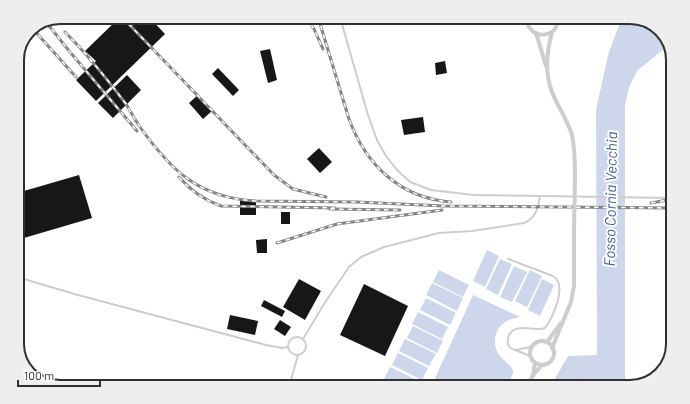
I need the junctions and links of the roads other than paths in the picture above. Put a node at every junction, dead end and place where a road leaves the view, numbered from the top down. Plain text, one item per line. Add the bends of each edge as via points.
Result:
1 (342, 24) edge
2 (528, 24) edge
3 (558, 24) edge
4 (552, 32) junction
5 (536, 33) junction
6 (547, 68) junction
7 (540, 196) junction
8 (666, 198) edge
9 (508, 259) dead end
10 (24, 279) edge
11 (565, 318) junction
12 (302, 339) junction
13 (547, 342) junction
14 (288, 347) junction
15 (531, 347) junction
16 (552, 348) junction
17 (515, 350) junction
18 (298, 355) junction
19 (530, 356) junction
20 (535, 363) junction
21 (542, 365) junction
22 (533, 375) junction
23 (291, 380) edge
24 (530, 380) edge

1 - 7 lane via 368,115 378,140 386,156 410,182 431,190 474,195
2 - 5 street
3 - 4 street
4 - 5 street via 543,35
4 - 6 street
5 - 6 street
6 - 11 street, bridge via 548,81 572,135 575,156 574,286
7 - 8 lane
7 - 12 lane via 537,211 524,223 439,233 402,242 361,257 344,273
9 - 17 lane via 553,276 558,280 560,289 558,301 545,328 520,328 511,332 508,342
10 - 14 lane via 266,345
11 - 13 street
11 - 16 street
12 - 14 lane via 292,339
12 - 18 lane via 306,344 305,350
13 - 15 street via 536,342
13 - 16 street
14 - 18 lane via 293,354
15 - 17 lane
15 - 19 street
16 - 21 street via 553,358
17 - 19 lane
18 - 23 lane
19 - 20 street
20 - 21 street
20 - 22 street
21 - 22 street
22 - 24 street

